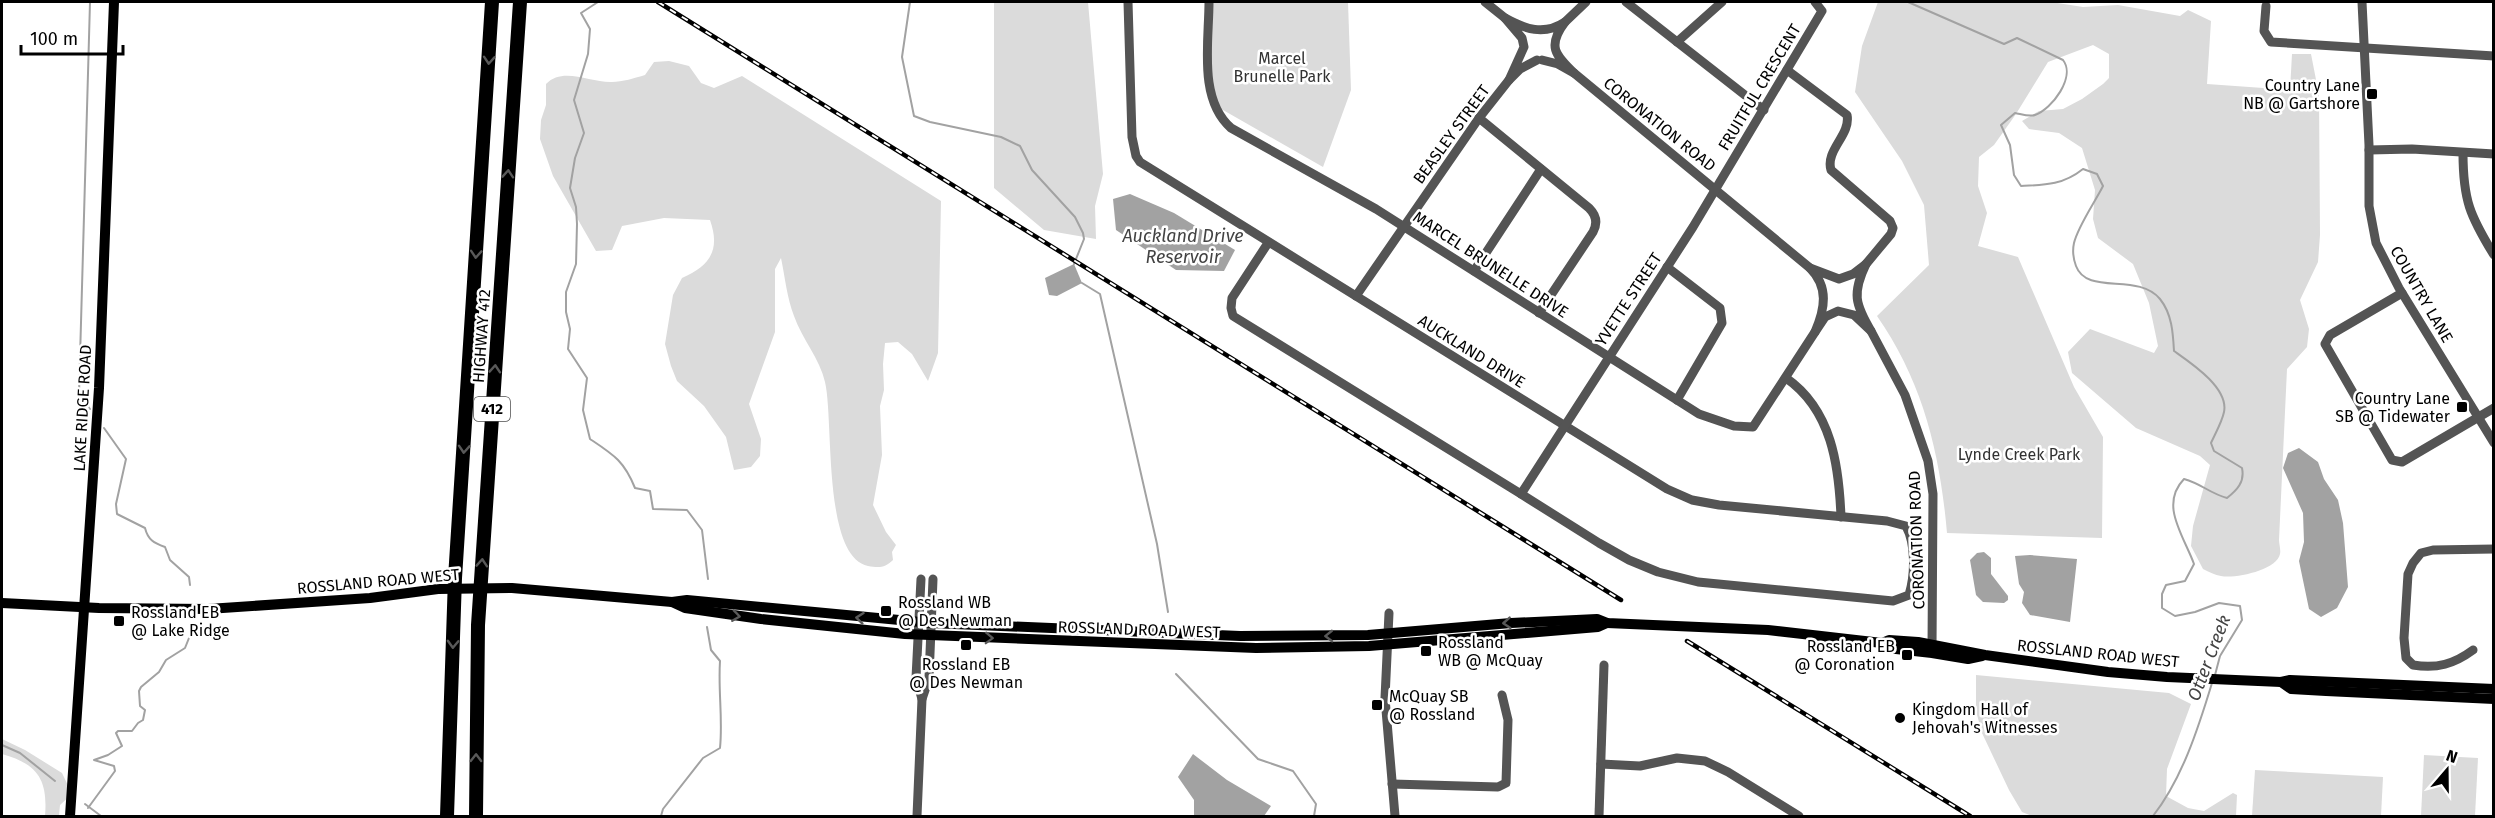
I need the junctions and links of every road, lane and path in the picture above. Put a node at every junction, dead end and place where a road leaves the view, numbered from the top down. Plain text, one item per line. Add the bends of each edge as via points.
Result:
1 (114, 2) edge
2 (492, 2) edge
3 (520, 2) edge
4 (1128, 2) edge
5 (1209, 2) edge
6 (1485, 2) edge
7 (1586, 2) edge
8 (1626, 2) edge
9 (1722, 2) edge
10 (1815, 2) edge
11 (2362, 2) edge
12 (2266, 6) dead end
13 (1505, 18) junction
14 (1565, 22) junction
15 (1539, 30) junction
16 (1677, 42) junction
17 (1554, 46) junction
18 (1524, 47) junction
19 (2364, 48) junction
20 (2493, 56) edge
21 (1540, 60) junction
22 (1787, 70) junction
23 (1574, 73) junction
24 (1509, 80) junction
25 (1764, 110) junction
26 (1479, 118) junction
27 (2369, 150) junction
28 (2463, 153) junction
29 (2493, 154) edge
30 (1541, 169) junction
31 (1717, 189) junction
32 (1404, 226) junction
33 (1268, 243) junction
34 (2493, 255) edge
35 (1868, 261) junction
36 (1667, 267) junction
37 (1810, 268) junction
38 (1474, 271) junction
39 (1839, 279) junction
40 (2402, 293) junction
41 (1856, 295) junction
42 (1356, 296) junction
43 (1824, 297) junction
44 (1838, 311) junction
45 (1539, 313) junction
46 (1871, 331) junction
47 (1815, 332) junction
48 (1607, 357) junction
49 (1786, 378) junction
50 (1677, 400) junction
51 (2493, 408) edge
52 (2479, 417) junction
53 (1564, 426) junction
54 (2493, 443) edge
55 (1521, 494) junction
56 (1841, 517) junction
57 (2493, 549) edge
58 (921, 579) dead end
59 (933, 579) dead end
60 (672, 602) junction
61 (2, 603) edge
62 (86, 607) junction
63 (1389, 614) dead end
64 (919, 622) junction
65 (931, 623) junction
66 (918, 635) junction
67 (930, 636) junction
68 (1387, 639) junction
69 (1932, 649) junction
70 (2473, 650) dead end
71 (1604, 665) dead end
72 (2281, 682) junction
73 (2493, 689) edge
74 (1502, 695) dead end
75 (922, 699) junction
76 (2493, 699) edge
77 (1601, 764) junction
78 (1392, 784) junction
79 (70, 816) edge
80 (447, 816) edge
81 (476, 816) edge
82 (917, 816) edge
83 (1395, 816) edge
84 (1599, 816) edge
85 (1799, 816) edge

1 - 62 main road, LAKE RIDGE ROAD
2 -> 80 highway, HIGHWAY 412 / 412 via 455,578
81 -> 3 highway, HIGHWAY 412 / 412 via 478,625
4 - 33 street, AUCKLAND DRIVE via 1128,62 1136,156 1148,168
5 - 32 street, MARCEL BRUNELLE DRIVE via 1210,94 1225,123
6 - 13 street
7 - 14 street
8 - 16 street
9 - 16 street
10 - 22 street, FRUITFUL CRESCENT via 1822,11
11 - 19 street, COUNTRY LANE
12 - 19 street via 2264,31 2271,42
13 - 15 street via 1518,26
13 - 18 street via 1522,38
14 - 15 street
14 - 17 street
15 - 17 street via 1551,37
15 - 18 street via 1530,34
16 - 25 street
17 - 21 street via 1550,55
17 - 23 street, CORONATION ROAD via 1561,61
18 - 21 street via 1529,56
18 - 24 street, BEASLEY STREET
19 - 20 street
19 - 27 street, COUNTRY LANE
21 - 23 street, CORONATION ROAD
21 - 24 street, BEASLEY STREET via 1522,67
22 - 25 street, FRUITFUL CRESCENT
22 - 35 street via 1847,115 1849,123 1831,157 1832,170 1890,221 1893,228
23 - 31 street, CORONATION ROAD
24 - 26 street, BEASLEY STREET
25 - 31 street, FRUITFUL CRESCENT
26 - 30 street
26 - 32 street, BEASLEY STREET
27 - 28 street
27 - 40 street, COUNTRY LANE via 2368,206 2376,243
28 - 29 street
28 - 34 street via 2463,180 2473,222
30 - 38 street
30 - 45 street via 1593,212 1596,222
31 - 36 street, YVETTE STREET
31 - 37 street, CORONATION ROAD
32 - 38 street, MARCEL BRUNELLE DRIVE
32 - 42 street, BEASLEY STREET
33 - 42 street, AUCKLAND DRIVE
33 - 55 street via 1232,298 1233,316
35 - 39 street via 1848,277
35 - 41 street
36 - 48 street, YVETTE STREET
36 - 50 street via 1720,308 1722,317 1718,332
37 - 39 street, CORONATION ROAD
37 - 43 street, CORONATION ROAD via 1818,276
38 - 45 street, MARCEL BRUNELLE DRIVE
39 - 41 street via 1849,282
39 - 43 street via 1829,283
40 - 52 street, COUNTRY LANE
40 - 52 street via 2330,335 2325,344 2364,415 2392,460 2402,462
41 - 44 street via 1848,309
41 - 46 street, CORONATION ROAD via 1858,308
42 - 53 street, AUCKLAND DRIVE
43 - 44 street
43 - 47 street, MARCEL BRUNELLE DRIVE
44 - 46 street, CORONATION ROAD via 1854,315
44 - 47 street, MARCEL BRUNELLE DRIVE via 1825,318
45 - 48 street, MARCEL BRUNELLE DRIVE
46 - 69 street, CORONATION ROAD via 1905,395 1928,461 1933,494
47 - 49 street, MARCEL BRUNELLE DRIVE
48 - 50 street, MARCEL BRUNELLE DRIVE
48 - 53 street, YVETTE STREET
49 - 50 street, MARCEL BRUNELLE DRIVE via 1753,427 1717,421
49 - 56 street via 1807,398 1824,423 1834,448
51 - 52 street
52 - 54 street, COUNTRY LANE
53 - 55 street, YVETTE STREET
53 - 56 street, AUCKLAND DRIVE via 1692,500
55 - 56 street, AUCKLAND DRIVE via 1629,560 1658,572 1763,590 1893,602 1909,595 1912,536 1906,526
57 - 70 street via 2421,553 2408,574 2406,658 2413,665 2441,666
58 - 64 street
59 - 65 street
60 - 62 main road, ROSSLAND ROAD WEST via 512,588 438,589 370,598 208,609
64 -> 60 main road, ROSSLAND ROAD WEST via 687,600
60 -> 66 main road, ROSSLAND ROAD WEST via 685,608 761,619
61 - 62 main road, ROSSLAND ROAD WEST
62 - 79 main road, LAKE RIDGE ROAD
63 - 68 street
64 - 65 main road, ROSSLAND ROAD WEST
64 - 66 street
65 - 67 street
68 -> 65 main road, ROSSLAND ROAD WEST
66 - 67 main road, ROSSLAND ROAD WEST
66 - 75 street via 916,678
67 -> 68 main road, ROSSLAND ROAD WEST via 1256,648
67 - 75 street via 928,678
68 - 69 main road, ROSSLAND ROAD WEST via 1522,622 1597,619 1607,623 1768,630 1882,643 1889,640
68 - 78 street via 1385,698
69 - 72 main road, ROSSLAND ROAD WEST via 2108,672
71 - 77 street
72 - 73 main road, ROSSLAND ROAD WEST
72 - 76 main road, ROSSLAND ROAD WEST via 2291,689 2326,692
74 - 78 street via 1508,720 1506,783 1498,787
75 - 82 street
77 - 84 street
77 - 85 street via 1640,766 1677,758 1705,761
78 - 83 street

